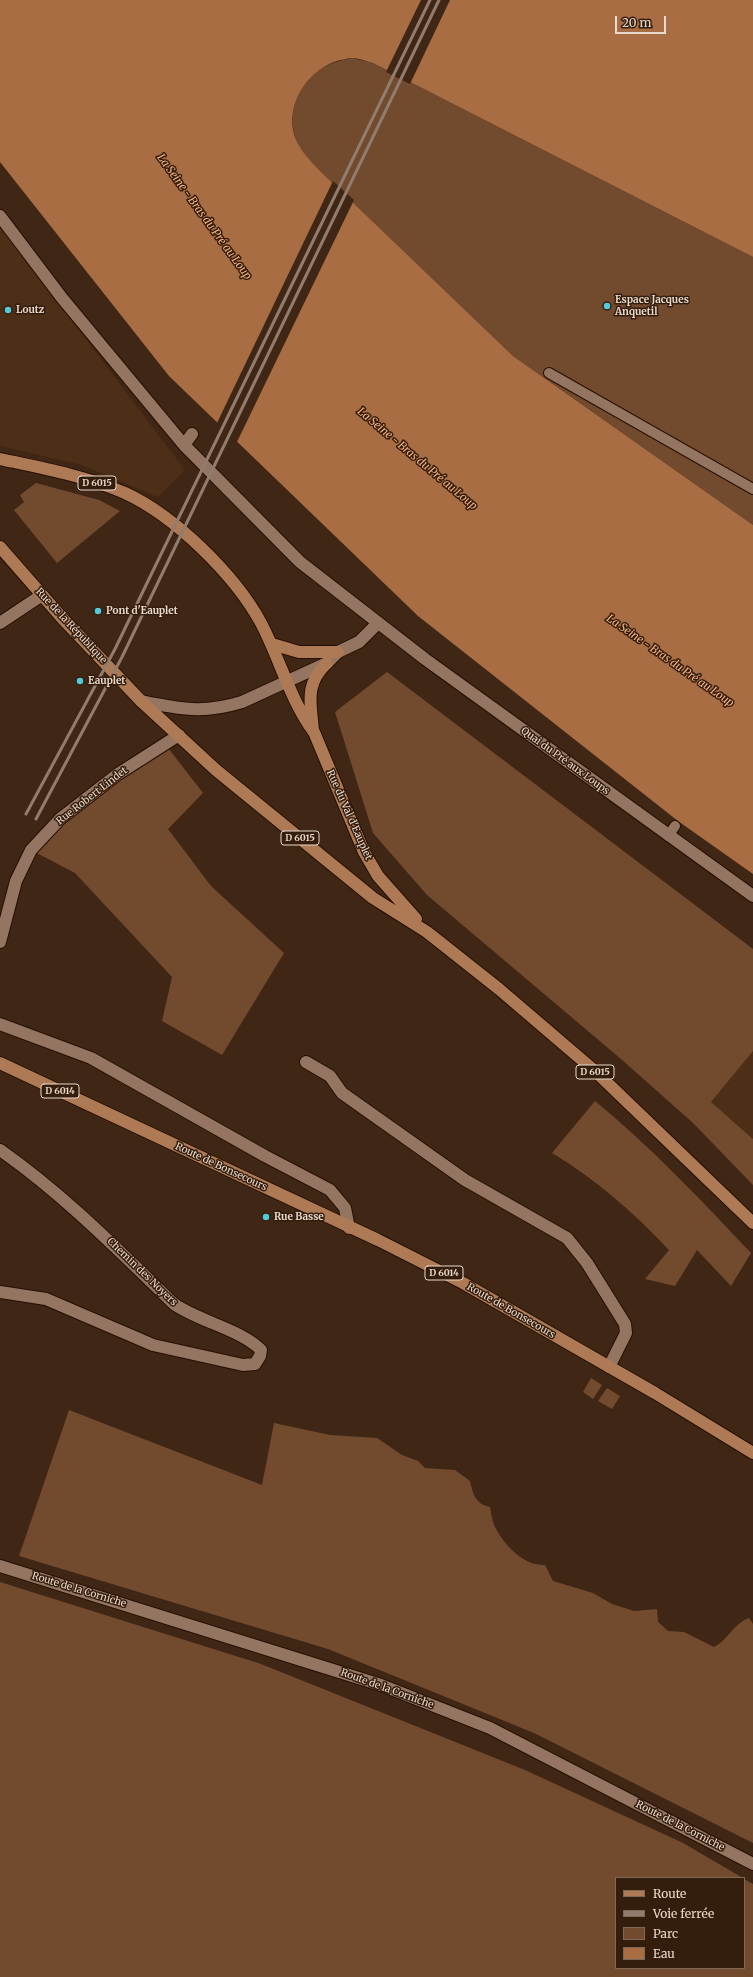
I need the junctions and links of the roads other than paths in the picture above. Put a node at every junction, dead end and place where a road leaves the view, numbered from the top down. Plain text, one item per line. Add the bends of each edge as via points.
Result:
1 (0, 216) edge
2 (549, 373) dead end
3 (192, 434) dead end
4 (184, 445) junction
5 (0, 459) edge
6 (753, 489) edge
7 (0, 547) edge
8 (42, 596) junction
9 (0, 623) edge
10 (378, 623) junction
11 (272, 644) junction
12 (338, 652) junction
13 (327, 663) junction
14 (288, 681) junction
15 (141, 701) junction
16 (314, 732) junction
17 (179, 736) junction
18 (753, 896) edge
19 (427, 932) junction
20 (0, 942) edge
21 (0, 1024) edge
22 (306, 1062) dead end
23 (0, 1063) edge
24 (0, 1150) edge
25 (753, 1223) edge
26 (349, 1228) junction
27 (0, 1292) edge
28 (609, 1367) junction
29 (753, 1453) edge
30 (0, 1566) edge
31 (753, 1864) edge

1 - 4 street, Quai du Pré aux Loups via 62,298
2 - 6 lane
3 - 4 street
4 - 10 street, Quai du Pré aux Loups via 300,562 359,603
5 - 11 main road, D 6015 via 85,478 126,494 162,516 218,564 233,581 249,602
7 - 8 main road, Rue de la République / D 6015
8 - 9 street
8 - 15 main road, Rue de la République / D 6015
10 - 12 street via 359,642
10 - 18 street, Quai du Pré aux Loups via 671,831
11 - 12 main road via 299,652
11 - 14 main road, D 6015
12 - 13 street
13 - 14 street
13 - 16 main road via 318,672 310,691
14 - 15 street via 242,702 201,710
14 - 16 main road, Rue du Val d'Eauplet / D 6015 via 303,718
15 - 17 main road, Rue de la République / D 6015
16 - 19 main road, Rue du Val d'Eauplet / D 6015 via 364,852 378,876
17 - 19 main road, D 6015 via 216,770 373,898
17 - 20 street, Rue Robert Lindet via 118,774 60,819 31,850 16,881
19 - 25 main road, D 6015 via 499,989 596,1072
21 - 26 street via 92,1058 330,1190 345,1208
22 - 28 street via 330,1076 342,1093 465,1180 567,1238 587,1263 625,1324 626,1333
23 - 26 main road, Route de Bonsecours / D 6014
24 - 27 street, Chemin des Noyers via 38,1177 92,1224 174,1304 188,1314 252,1341 261,1350 260,1356 255,1364 243,1365 153,1345 46,1299
26 - 28 main road, Route de Bonsecours / D 6014 via 463,1283
28 - 29 main road, Route de Bonsecours / D 6014
30 - 31 street, Route de la Corniche via 381,1685 476,1722

